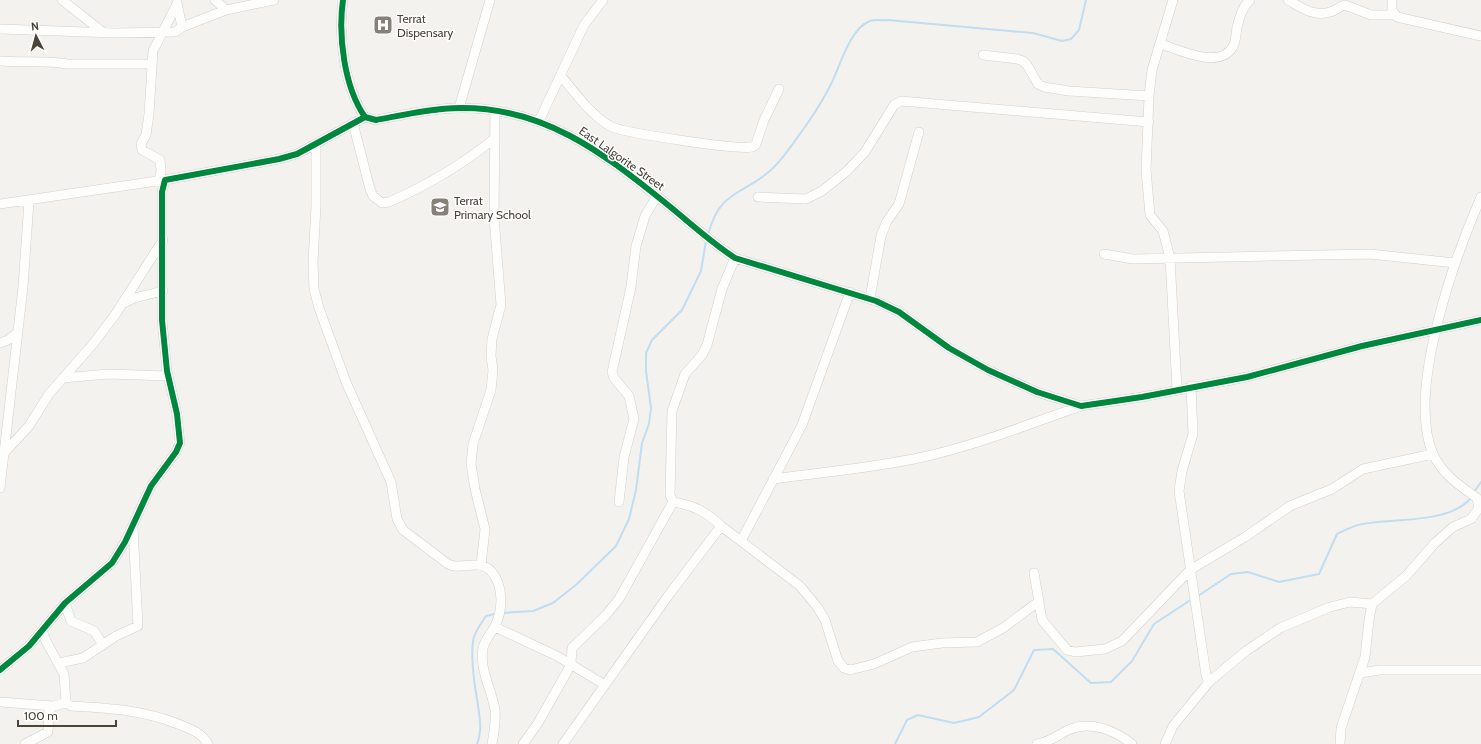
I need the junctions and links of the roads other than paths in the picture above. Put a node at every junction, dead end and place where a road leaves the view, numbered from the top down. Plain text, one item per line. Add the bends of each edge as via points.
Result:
1 (215, 0) edge
2 (274, 0) edge
3 (343, 0) edge
4 (490, 0) edge
5 (603, 0) edge
6 (1173, 0) edge
7 (1250, 0) edge
8 (1288, 0) edge
9 (1392, 0) edge
10 (66, 2) edge
11 (177, 2) edge
12 (226, 10) junction
13 (1395, 16) junction
14 (182, 27) junction
15 (0, 29) edge
16 (104, 33) junction
17 (162, 33) junction
18 (1481, 36) edge
19 (1161, 44) junction
20 (983, 55) dead end
21 (0, 61) edge
22 (151, 64) junction
23 (560, 76) junction
24 (779, 90) dead end
25 (1149, 96) junction
26 (459, 108) junction
27 (495, 110) junction
28 (365, 117) junction
29 (539, 121) junction
30 (1149, 122) junction
31 (353, 123) junction
32 (919, 132) dead end
33 (495, 138) junction
34 (316, 144) junction
35 (161, 166) junction
36 (166, 179) junction
37 (658, 196) junction
38 (1481, 196) edge
39 (758, 197) dead end
40 (28, 201) junction
41 (0, 204) edge
42 (163, 240) junction
43 (1104, 254) dead end
44 (735, 258) junction
45 (1170, 258) junction
46 (1455, 263) junction
47 (163, 291) junction
48 (850, 292) junction
49 (870, 298) junction
50 (123, 303) junction
51 (1481, 320) edge
52 (1437, 330) junction
53 (17, 333) junction
54 (0, 343) edge
55 (168, 376) junction
56 (63, 378) junction
57 (1191, 386) junction
58 (1177, 389) junction
59 (1060, 399) junction
60 (1081, 406) junction
61 (1051, 417) junction
62 (4, 454) junction
63 (1433, 454) junction
64 (773, 478) junction
65 (0, 488) edge
66 (619, 502) dead end
67 (673, 502) junction
68 (1480, 508) edge
69 (133, 523) junction
70 (721, 526) junction
71 (741, 541) junction
72 (481, 565) junction
73 (1190, 570) junction
74 (1034, 573) dead end
75 (65, 602) junction
76 (1038, 602) junction
77 (1372, 604) junction
78 (495, 627) junction
79 (42, 631) junction
80 (102, 645) junction
81 (59, 663) junction
82 (571, 664) junction
83 (0, 670) edge
84 (1481, 670) edge
85 (1361, 673) junction
86 (1209, 682) junction
87 (605, 685) junction
88 (0, 702) edge
89 (66, 703) junction
90 (53, 706) junction
91 (24, 744) edge
92 (208, 744) edge
93 (492, 744) edge
94 (523, 744) edge
95 (563, 744) edge
96 (1038, 744) edge
97 (1132, 744) edge
98 (1165, 744) edge
99 (1340, 744) edge

1 - 12 street
2 - 12 street
3 - 28 street via 340,17 342,54 360,111
4 - 26 street
5 - 23 street via 584,25
6 - 19 street
7 - 19 street via 1240,16 1233,47 1223,56 1197,56
8 - 13 street via 1316,14 1329,13 1345,5 1371,15
9 - 13 street
10 - 16 street
11 - 14 street
11 - 17 street
12 - 14 street
13 - 18 street via 1403,20
14 - 17 street via 177,32
15 - 16 street
16 - 17 street
17 - 22 street via 153,51
19 - 25 street via 1152,70
20 - 25 street via 1017,58 1023,61 1038,84 1044,87
21 - 22 street
22 - 35 street via 147,130 140,146 142,150 158,158
23 - 24 street via 599,118 611,126 642,134 749,147 756,144 764,120
23 - 29 street
25 - 30 street
26 - 27 street, East Lalgorite Street
26 - 28 street, East Lalgorite Street via 376,120
27 - 29 street, East Lalgorite Street
27 - 33 street
28 - 31 street
29 - 37 street, East Lalgorite Street via 581,140
30 - 39 street via 901,101 894,105 865,152 822,191 806,199
30 - 45 street via 1146,170 1150,215 1163,231
31 - 33 street via 370,189 373,196 382,203 390,202 436,180 468,160
31 - 34 street
32 - 49 street via 899,204 887,221 881,236
33 - 72 street via 494,216 501,305 492,339 492,390 473,444 471,464 485,529
34 - 36 street via 297,154 279,159
34 - 72 street via 314,289 346,382 391,482 397,519 403,530 448,564
35 - 36 street
35 - 36 street
36 - 40 street
36 - 42 street via 162,192
37 - 44 street, East Lalgorite Street via 716,246
37 - 66 street via 645,216 636,246 631,287 612,372 629,396 634,419 624,456
38 - 46 street
40 - 41 street
40 - 53 street via 23,287
42 - 47 street
42 - 50 street
43 - 45 street via 1133,259
44 - 48 street, East Lalgorite Street
44 - 67 street via 722,289 707,345 702,355 685,374 672,411 670,495
45 - 46 street via 1370,254
45 - 58 street
46 - 52 street
47 - 50 street
47 - 55 street via 162,320
48 - 49 street, East Lalgorite Street
48 - 64 street via 802,425
49 - 59 street, East Lalgorite Street via 899,312 949,348 988,370
50 - 56 street via 93,344
51 - 52 street
52 - 57 street via 1362,346 1253,376
52 - 63 street via 1429,360 1424,415
53 - 54 street
53 - 62 street
55 - 56 street via 108,374
55 - 69 street via 177,414 180,443 151,486
56 - 62 street via 49,394 29,426
57 - 58 street
57 - 73 street via 1194,434 1182,471 1179,491
58 - 60 street
59 - 60 street, East Lalgorite Street
59 - 61 street
60 - 61 street
61 - 64 street via 924,457 892,464
62 - 65 street
63 - 68 street via 1454,482 1477,498
63 - 73 street via 1363,469 1332,489 1290,506
64 - 71 street
67 - 70 street via 702,511
67 - 82 street via 619,599 572,648
68 - 77 street via 1471,519 1453,527 1435,543 1406,576
69 - 75 street via 112,563
69 - 80 street via 139,624
70 - 71 street
70 - 87 street
71 - 76 street via 804,590 825,620 838,661 850,670 866,667 912,647 977,642 1003,628
72 - 78 street via 490,570 500,588 499,613
73 - 76 street via 1122,641 1105,649 1075,652 1067,650 1042,620
73 - 86 street
74 - 76 street
75 - 79 street
75 - 80 street via 71,621 94,631
77 - 85 street
77 - 86 street via 1350,602 1280,628 1246,651
78 - 82 street
78 - 93 street via 483,648 485,676 495,711
79 - 81 street
79 - 83 street via 17,658
80 - 81 street via 83,658
81 - 89 street via 64,674
82 - 87 street
82 - 94 street
84 - 85 street via 1379,670
85 - 99 street via 1342,728
86 - 98 street via 1173,726
87 - 95 street
88 - 90 street
89 - 90 street
89 - 92 street via 71,706 129,710 154,715 199,733
90 - 91 street via 47,715 48,732
96 - 97 street via 1056,738 1068,730 1088,726 1109,730

